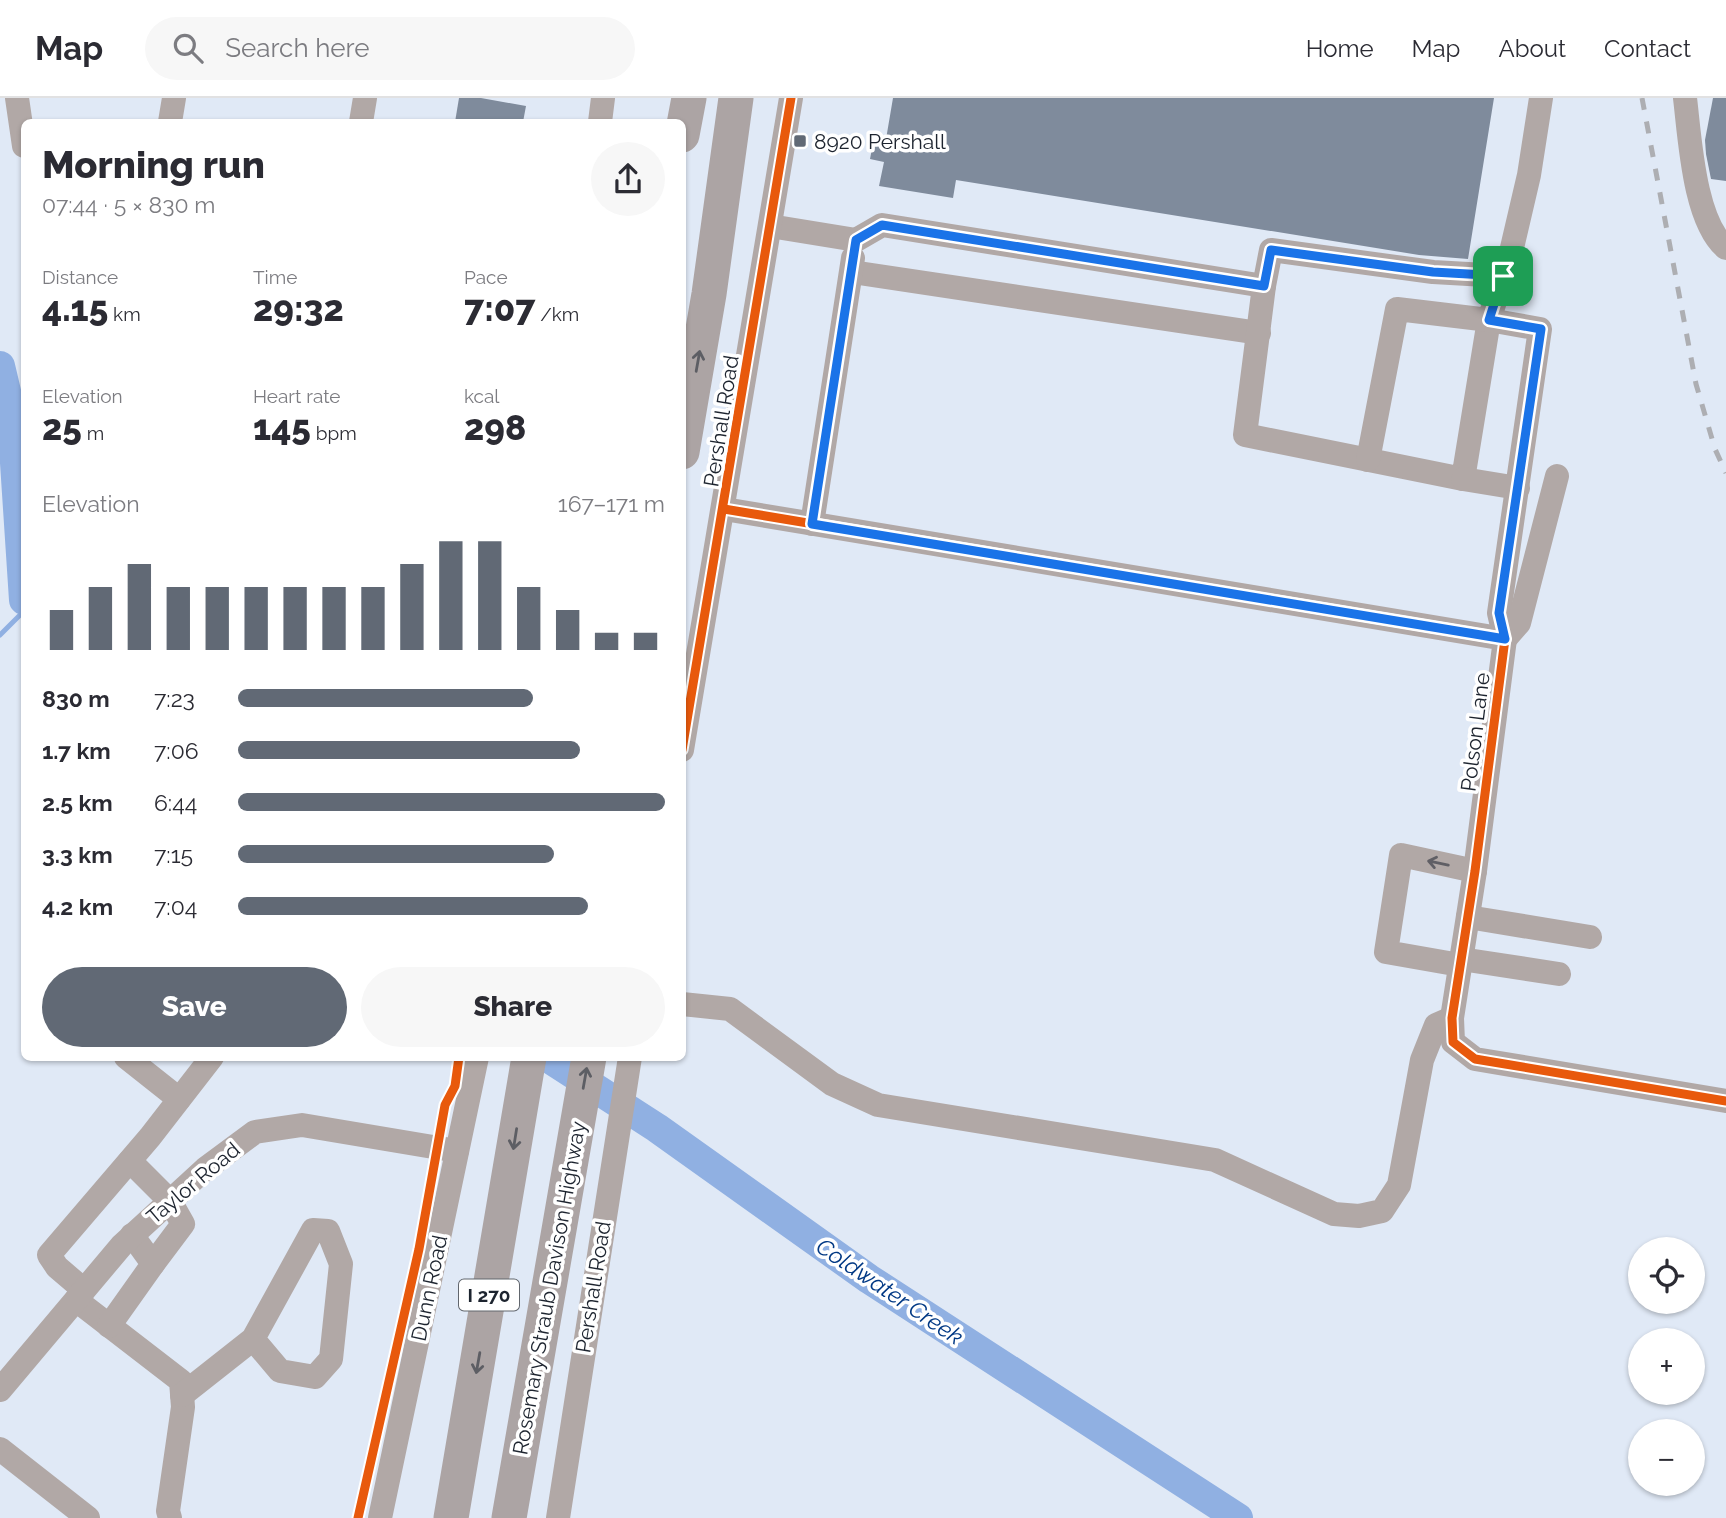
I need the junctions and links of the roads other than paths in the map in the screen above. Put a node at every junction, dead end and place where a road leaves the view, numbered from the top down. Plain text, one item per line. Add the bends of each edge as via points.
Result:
1 (17, 98) edge
2 (174, 98) edge
3 (365, 98) edge
4 (603, 98) edge
5 (689, 98) edge
6 (736, 98) edge
7 (791, 98) edge
8 (1541, 98) edge
9 (1685, 98) edge
10 (170, 119) edge
11 (362, 119) edge
12 (600, 119) edge
13 (685, 119) edge
14 (21, 125) edge
15 (770, 226) junction
16 (856, 240) junction
17 (1726, 248) edge
18 (852, 272) junction
19 (1503, 276) junction
20 (1264, 286) junction
21 (1489, 320) junction
22 (1259, 333) junction
23 (686, 429) edge
24 (1368, 460) junction
25 (1557, 476) dead end
26 (1463, 479) junction
27 (1518, 488) junction
28 (724, 509) junction
29 (812, 524) junction
30 (1505, 639) junction
31 (686, 727) edge
32 (1475, 871) junction
33 (1468, 918) junction
34 (1590, 937) dead end
35 (1461, 962) junction
36 (1559, 975) dead end
37 (686, 1004) edge
38 (1452, 1018) junction
39 (131, 1061) edge
40 (209, 1061) edge
41 (588, 1061) edge
42 (629, 1061) edge
43 (527, 1064) edge
44 (475, 1069) edge
45 (179, 1099) junction
46 (1726, 1101) edge
47 (457, 1151) junction
48 (130, 1161) junction
49 (170, 1201) junction
50 (132, 1235) junction
51 (153, 1264) junction
52 (80, 1295) junction
53 (109, 1326) junction
54 (253, 1339) junction
55 (0, 1390) edge
56 (182, 1395) junction
57 (0, 1449) edge
58 (88, 1518) edge
59 (170, 1518) edge
60 (380, 1518) edge
61 (451, 1518) edge
62 (509, 1518) edge
63 (558, 1518) edge

1 - 14 street
2 - 10 street
3 - 11 street
4 - 12 street
5 - 13 highway
23 -> 6 highway
7 - 15 street, Pershall Road
8 - 19 street via 1529,175
9 - 17 street via 1695,178 1707,219
15 - 16 street
15 - 28 street, Pershall Road
16 - 18 street
16 - 20 street via 882,225
18 - 22 street
18 - 29 street
19 - 20 street via 1433,272 1271,250
19 - 21 street
20 - 22 street
21 - 24 street via 1397,309
21 - 26 street
21 - 27 street via 1541,329
22 - 24 street via 1245,435
24 - 26 street
25 - 30 street via 1519,623
26 - 27 street
27 - 30 street via 1499,613
28 - 29 street
28 - 31 street, Pershall Road
29 - 30 street
30 - 32 street, Polson Lane
32 - 33 street, Polson Lane
32 -> 35 street via 1401,855 1386,952
33 - 34 street
33 - 35 street, Polson Lane
35 - 36 street
35 - 38 street, Polson Lane
37 - 38 street via 730,1009 832,1084 878,1105 1215,1160 1334,1214 1359,1216 1382,1211 1399,1185 1422,1060 1436,1025
38 - 46 street, Polson Lane via 1453,1042 1475,1059
39 - 45 street
40 - 45 street
62 -> 41 highway, Rosemary Straub Davison Highway / I 270
42 - 63 street, Pershall Road
43 -> 61 highway, I 270
44 - 47 street, Dunn Road
45 - 48 street
47 - 49 street, Taylor Road via 302,1125 255,1132
47 - 60 street, Dunn Road
48 - 49 street
48 - 52 street via 49,1255
49 - 50 street, Taylor Road
49 - 51 street via 184,1224
50 - 51 street
50 - 52 street, Taylor Road
51 - 53 street
52 - 53 street
52 - 55 street, Taylor Road
53 - 56 street via 181,1381
54 - 54 street via 280,1371 315,1377 331,1359 341,1264 328,1231 313,1230
54 - 56 street
56 - 59 street
57 - 58 street

